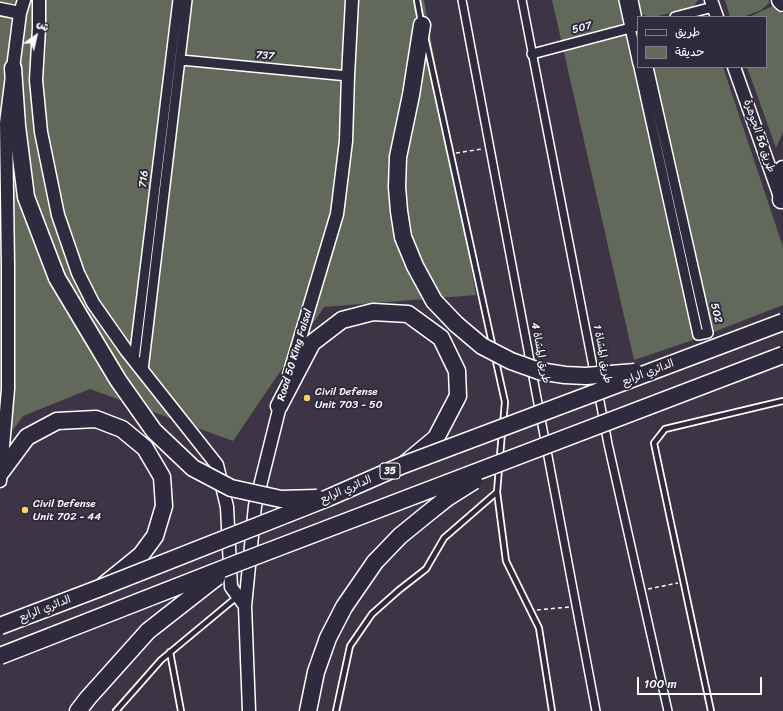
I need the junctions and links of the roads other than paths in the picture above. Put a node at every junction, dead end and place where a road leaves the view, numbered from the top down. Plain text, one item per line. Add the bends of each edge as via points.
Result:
1 (24, 0) edge
2 (39, 0) edge
3 (178, 0) edge
4 (187, 0) edge
5 (352, 0) edge
6 (417, 0) edge
7 (462, 0) edge
8 (522, 0) edge
9 (624, 0) edge
10 (633, 0) edge
11 (780, 0) edge
12 (783, 3) edge
13 (714, 8) edge
14 (0, 9) edge
15 (20, 13) junction
16 (679, 16) edge
17 (422, 25) junction
18 (635, 26) edge
19 (637, 53) edge
20 (532, 54) junction
21 (181, 60) junction
22 (13, 68) junction
23 (638, 68) edge
24 (648, 68) edge
25 (734, 68) edge
26 (348, 76) junction
27 (783, 169) edge
28 (782, 202) edge
29 (783, 322) edge
30 (783, 355) edge
31 (134, 360) junction
32 (142, 370) junction
33 (652, 371) junction
34 (783, 401) edge
35 (280, 406) junction
36 (503, 462) junction
37 (403, 465) junction
38 (1, 477) edge
39 (497, 492) junction
40 (328, 498) junction
41 (230, 566) junction
42 (100, 588) junction
43 (238, 596) junction
44 (245, 606) junction
45 (0, 626) edge
46 (170, 652) junction
47 (0, 656) edge
48 (78, 711) edge
49 (116, 711) edge
50 (181, 711) edge
51 (249, 711) edge
52 (308, 711) edge
53 (336, 711) edge
54 (552, 711) edge
55 (596, 711) edge
56 (668, 711) edge
57 (711, 711) edge

1 - 15 main road
2 - 31 main road via 36,80 41,132 58,215 78,273 93,303
3 - 31 street, 716
4 - 21 street
5 - 26 main road, Road 50 King Faisal
6 - 17 lane
7 - 55 street, طريق المشاة 4
8 - 20 street, طريق المشاة 1
9 - 18 street, 502
10 - 18 street, 502
11 - 12 highway
13 - 16 street
14 - 15 main road
15 - 22 main road
17 - 33 highway, bridge via 398,157 397,187 403,237 414,266 434,301 482,346 511,361 539,371 586,376
17 - 39 lane via 505,402
18 - 19 street, 502
18 - 20 street, 507
20 - 56 street, طريق المشاة 1 via 608,444
21 - 26 street, 737
21 - 32 street
22 - 38 main road via 6,123 8,389
22 - 40 highway, bridge via 26,197 57,278 118,380 154,430 193,468 231,488 282,499
23 - 24 street, 502 via 698,335 708,332
25 - 28 main road, طريق 56 الجوهرة
26 - 35 main road, Road 50 King Faisal via 346,141 337,214
27 - 28 highway
29 - 33 highway, الدائري الرابع / 35, bridge
30 - 36 highway, bridge
31 - 32 main road
32 - 43 main road via 217,465 227,507 231,587
33 - 37 highway, الدائري الرابع / 35, bridge
34 - 57 lane via 665,430 654,443
35 - 37 highway via 312,343 342,320 373,312 408,314 441,338 457,372 458,396 436,438
35 - 44 main road, Road 50 King Faisal via 255,506
36 - 41 highway, bridge
36 - 52 highway, bridge via 447,498 400,536 375,562 344,607 328,638 316,672
37 - 40 highway, الدائري الرابع / 35, bridge
38 - 42 highway, bridge via 27,438 57,421 96,419 122,429 145,448 162,477 164,506 155,536 141,555
39 - 53 lane via 444,538 426,570 372,614 350,646
39 - 54 lane via 506,561 539,628
40 - 42 highway, الدائري الرابع / 35, bridge
41 - 47 highway, bridge
41 - 48 highway, bridge via 148,631
42 - 45 highway, الدائري الرابع / 35, bridge
43 - 44 main road
43 - 46 lane
44 - 51 main road, Road 50 King Faisal
46 - 49 lane
46 - 50 lane

